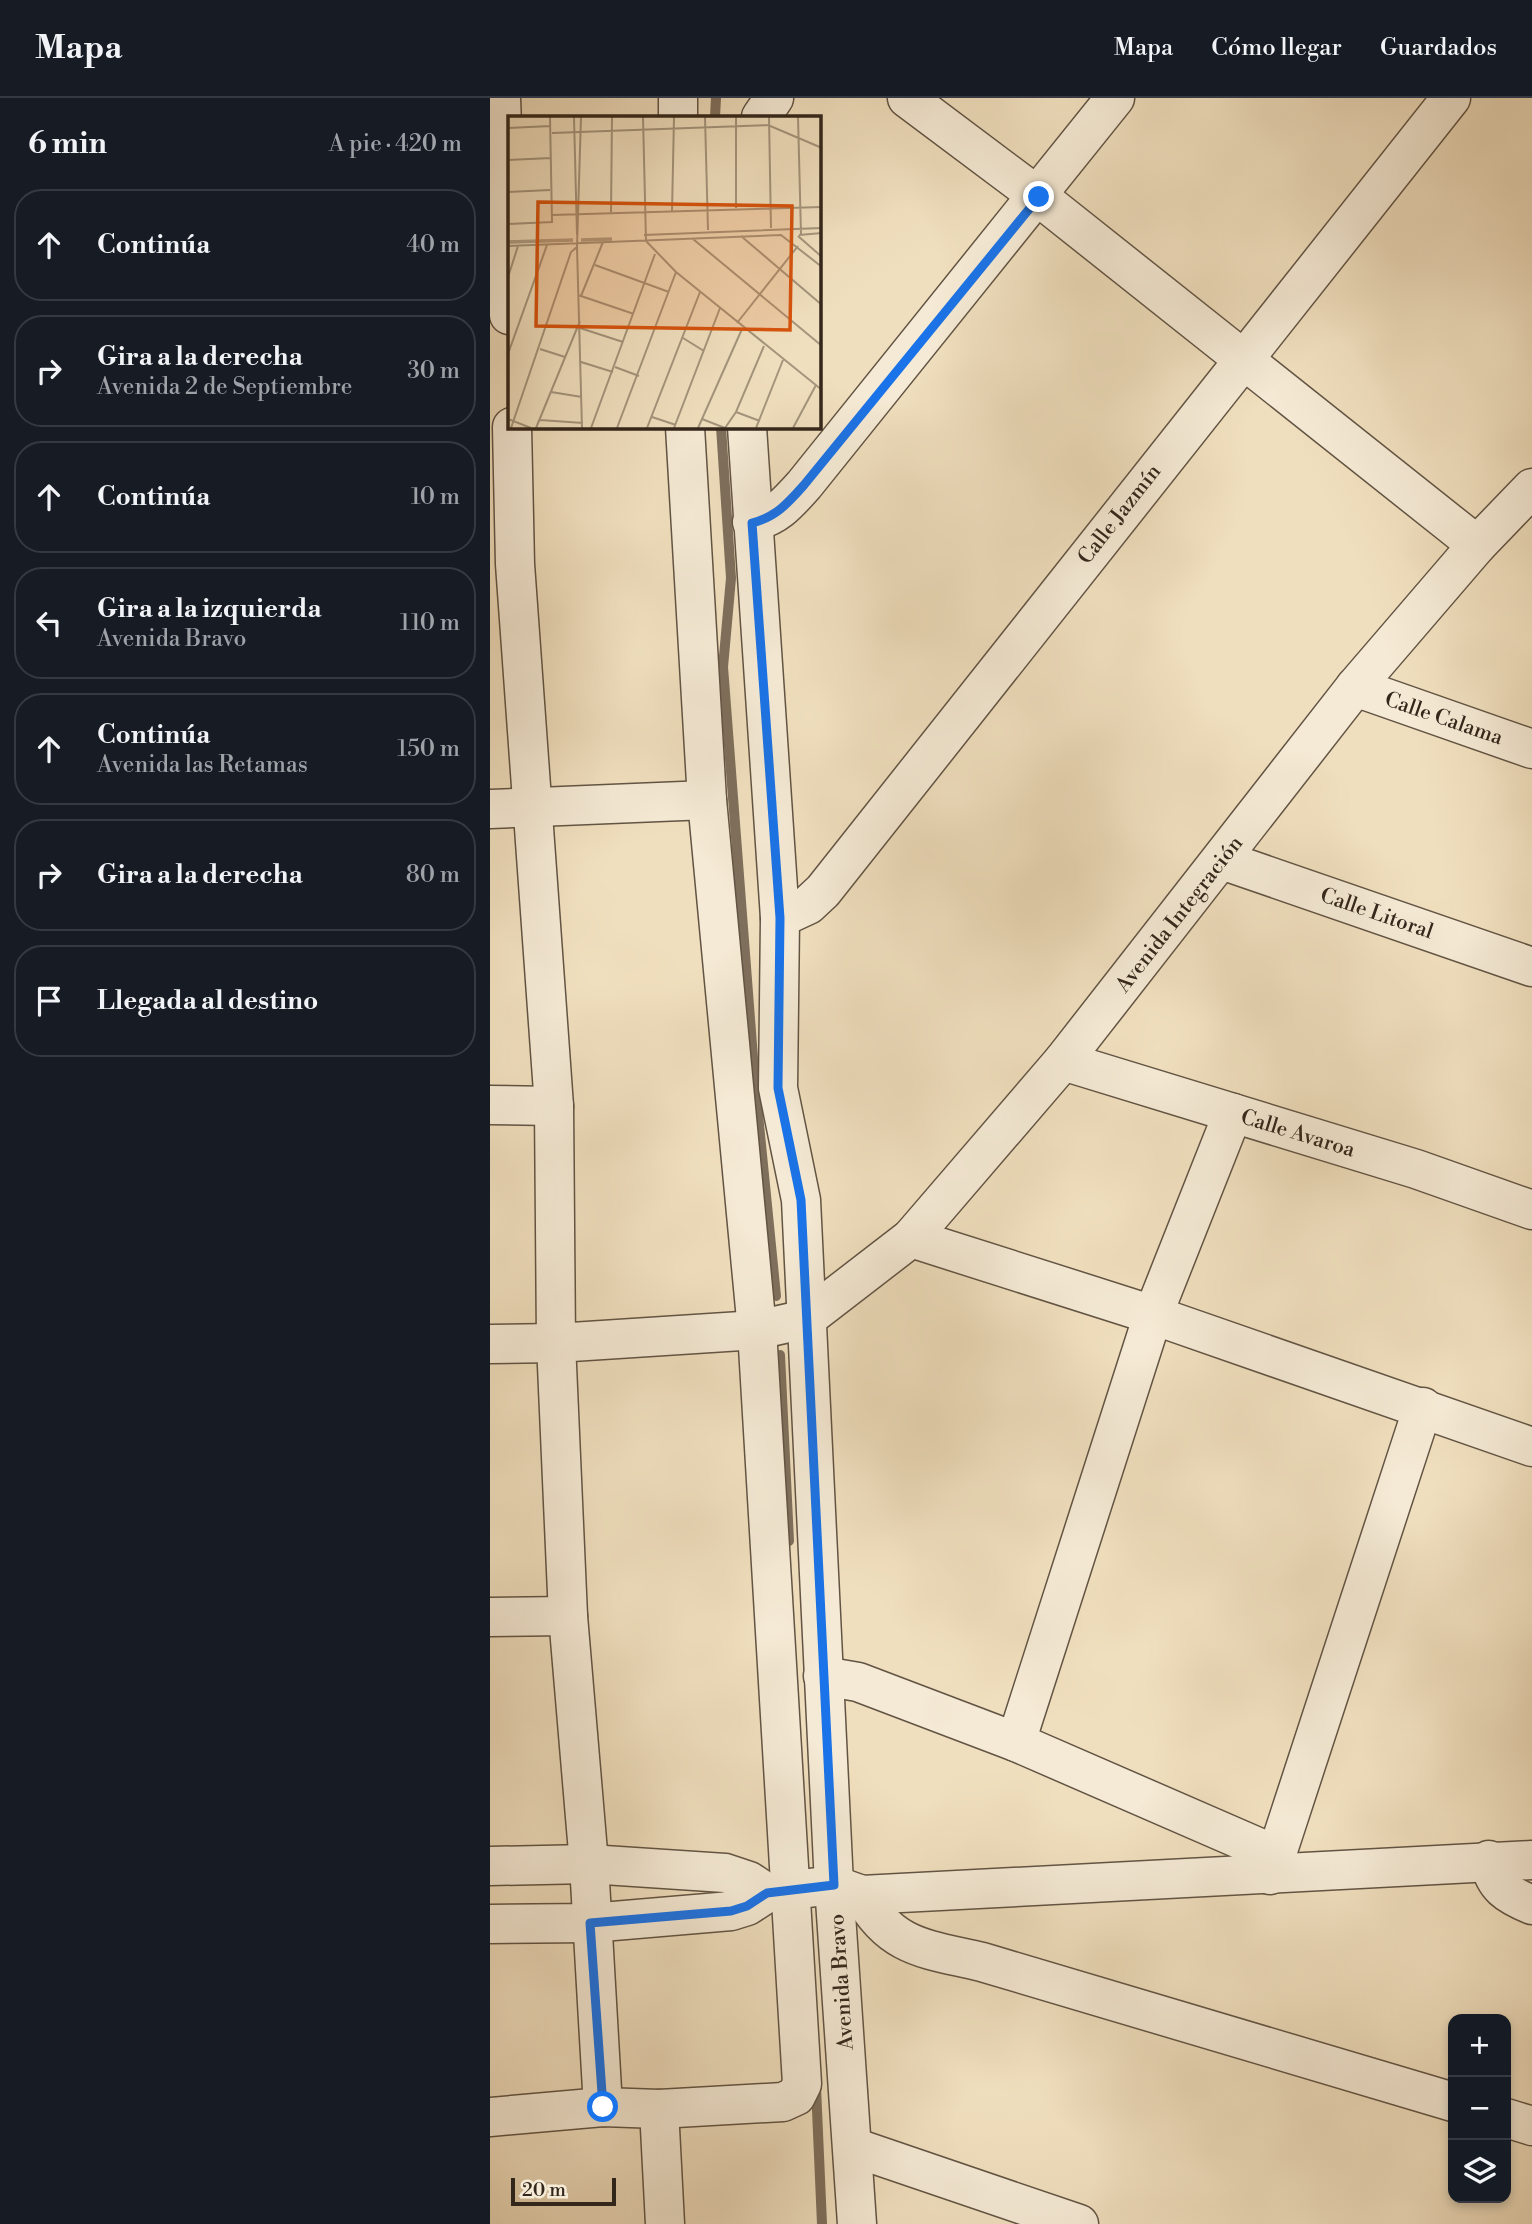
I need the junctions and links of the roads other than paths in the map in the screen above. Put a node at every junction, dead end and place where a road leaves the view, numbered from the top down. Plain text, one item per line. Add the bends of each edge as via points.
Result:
1 (501, 98) edge
2 (678, 98) edge
3 (774, 98) edge
4 (907, 98) edge
5 (1115, 98) edge
6 (1451, 98) edge
7 (678, 116) edge
8 (762, 116) edge
9 (1039, 197) junction
10 (508, 259) edge
11 (508, 282) edge
12 (490, 283) edge
13 (1242, 359) junction
14 (512, 429) edge
15 (685, 429) edge
16 (747, 429) edge
17 (1530, 495) edge
18 (752, 523) junction
19 (1478, 545) junction
20 (502, 564) edge
21 (1356, 687) junction
22 (1532, 749) edge
23 (707, 800) junction
24 (533, 806) junction
25 (490, 809) edge
26 (1222, 860) junction
27 (780, 918) junction
28 (1532, 967) edge
29 (1063, 1061) junction
30 (490, 1105) edge
31 (554, 1106) junction
32 (1233, 1113) junction
33 (1532, 1210) edge
34 (911, 1238) junction
35 (1153, 1315) junction
36 (806, 1320) junction
37 (757, 1330) junction
38 (556, 1343) junction
39 (490, 1345) edge
40 (1423, 1407) junction
41 (1532, 1447) edge
42 (568, 1616) junction
43 (490, 1617) edge
44 (822, 1676) junction
45 (1016, 1742) junction
46 (1489, 1860) junction
47 (1532, 1860) edge
48 (589, 1864) junction
49 (1273, 1865) junction
50 (490, 1866) edge
51 (848, 1890) junction
52 (779, 1891) junction
53 (1532, 1905) edge
54 (590, 1923) junction
55 (490, 1924) edge
56 (1448, 2101) edge
57 (603, 2107) junction
58 (659, 2109) junction
59 (490, 2117) edge
60 (1511, 2120) edge
61 (1532, 2126) edge
62 (853, 2147) junction
63 (665, 2224) edge
64 (857, 2224) edge
65 (1079, 2224) edge

1 - 10 street
2 - 7 street
3 - 8 street
4 - 9 street
5 - 9 street
6 - 13 street, Calle Jazmín
9 - 13 street
9 - 18 street via 804,485 782,509
11 - 12 street
13 - 19 street
13 - 27 street, Calle Jazmín via 823,891 808,905
14 - 20 street
15 - 23 street
16 - 18 street, Avenida Bravo
17 - 19 street, Avenida Integración
18 - 27 street, Avenida Bravo
19 - 21 street, Avenida Integración
20 - 24 street
21 - 22 street, Calle Calama
21 - 26 street, Avenida Integración
23 - 24 street
23 - 37 street
24 - 25 street
24 - 31 street
26 - 28 street, Calle Litoral
26 - 29 street, Avenida Integración
27 - 36 street, Avenida Bravo via 778,1088 801,1200
29 - 32 street, Calle Avaroa
29 - 34 street, Avenida Integración
30 - 31 street
31 - 38 street
32 - 33 street, Calle Avaroa
32 - 35 street
34 - 35 street
34 - 36 street, Avenida Integración
35 - 40 street
35 - 45 street
36 - 37 street
36 - 44 street, Avenida Bravo
37 - 38 street
37 - 52 street
38 - 39 street
38 - 42 street
40 - 41 street
40 - 49 street
42 - 43 street
42 - 48 street
44 - 45 street via 858,1682
44 - 51 street, Avenida Bravo
45 - 49 street
46 - 47 street
46 - 49 street
46 - 53 street via 1498,1887
48 - 50 street
48 - 52 street via 725,1873
48 - 54 street
49 - 51 street
51 - 52 street
51 - 56 street via 886,1930 913,1945
51 - 62 street, Avenida Bravo
52 - 54 street via 731,1911
52 - 58 street via 801,2057 802,2084 796,2096 783,2102
54 - 55 street
54 - 57 street
57 - 58 street
57 - 59 street
58 - 63 street
60 - 61 street
62 - 64 street, Avenida Bravo
62 - 65 street

